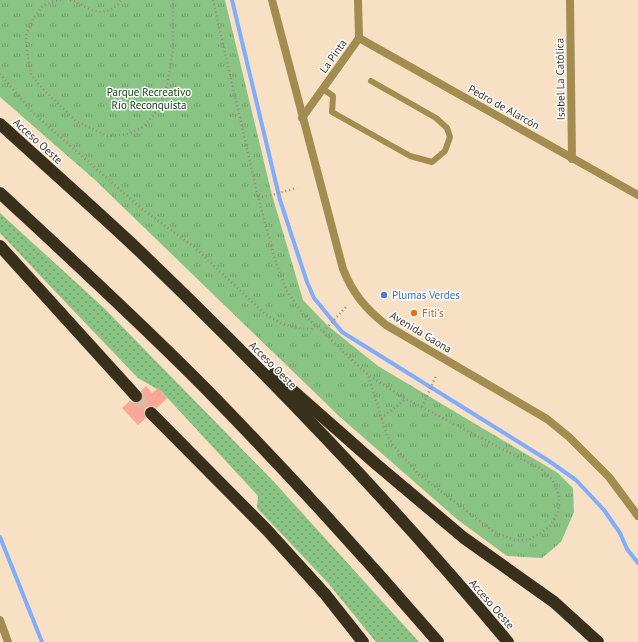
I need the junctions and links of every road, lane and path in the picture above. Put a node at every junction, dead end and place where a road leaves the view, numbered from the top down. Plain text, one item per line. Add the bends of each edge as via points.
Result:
1 (61, 0) edge
2 (70, 0) edge
3 (121, 0) edge
4 (172, 0) edge
5 (213, 0) edge
6 (272, 0) edge
7 (358, 0) edge
8 (570, 0) edge
9 (359, 38) junction
10 (0, 74) edge
11 (371, 81) dead end
12 (323, 89) junction
13 (302, 118) junction
14 (0, 124) edge
15 (572, 159) junction
16 (297, 188) dead end
17 (0, 193) edge
18 (638, 195) edge
19 (258, 197) junction
20 (0, 246) edge
21 (179, 289) junction
22 (346, 307) dead end
23 (316, 325) junction
24 (323, 332) junction
25 (368, 375) junction
26 (436, 376) dead end
27 (136, 396) tunnel mouth
28 (406, 399) junction
29 (422, 407) junction
30 (151, 413) tunnel mouth
31 (381, 418) junction
32 (637, 514) edge
33 (0, 620) edge
34 (8, 642) edge
35 (363, 642) edge
36 (438, 642) edge
37 (508, 642) edge
38 (598, 642) edge

1 - 4 path via 42,7 26,35 31,74 76,121 107,136 128,134 143,127 158,110 167,86 174,50
2 - 3 path via 102,13 116,7
5 - 19 path
6 - 13 street, Avenida Gaona
7 - 9 street, La Pinta
8 - 15 street, Isabel La Católica
9 - 12 street, La Pinta
9 - 15 street, Pedro de Alarcón
10 - 23 path via 32,113 142,209 193,246 265,314 282,324 303,329 311,329
11 - 12 lane via 436,118 447,128 450,137 445,151 432,162 410,156 332,112 333,96
12 - 13 street, La Pinta
13 - 32 street, Avenida Gaona via 343,268 349,285 365,307 386,325 547,419 609,477
14 - 21 highway, Acceso Oeste
15 - 18 street, Pedro de Alarcón
16 - 19 path
17 - 36 highway via 207,390 306,493
19 - 23 path via 276,264 287,291 303,314
20 - 27 highway
21 - 37 highway, Acceso Oeste via 352,466
21 - 38 highway via 376,464 464,538 554,602
22 - 24 path
23 - 24 path
24 - 25 path
25 - 28 path
25 - 31 path
26 - 29 path
28 - 29 path
28 - 31 path
29 - 31 path via 541,469 552,479 559,495 558,512 550,526 528,540 514,540 494,532 418,474 394,446
30 - 35 highway via 267,530 325,594
33 - 34 street

